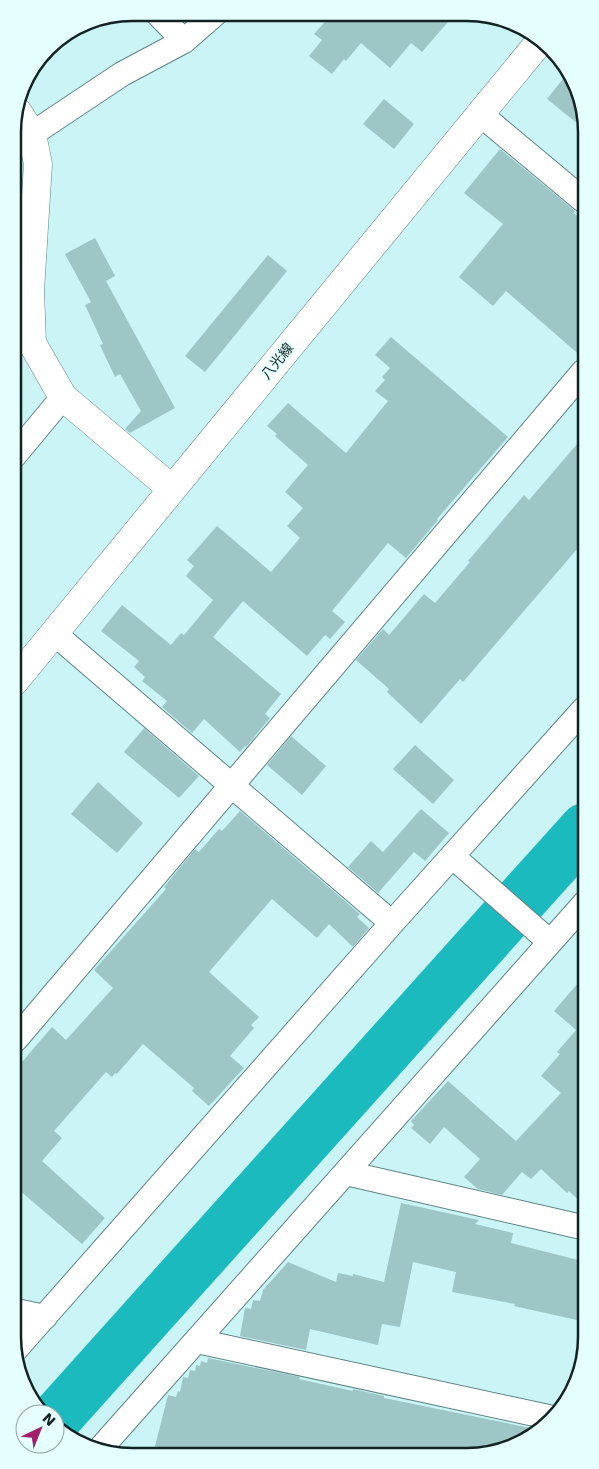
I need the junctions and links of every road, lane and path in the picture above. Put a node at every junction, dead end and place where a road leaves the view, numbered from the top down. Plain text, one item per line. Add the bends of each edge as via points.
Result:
1 (164, 21) edge
2 (207, 21) edge
3 (184, 42) junction
4 (536, 46) edge
5 (480, 114) junction
6 (22, 119) edge
7 (32, 134) junction
8 (578, 196) edge
9 (22, 289) edge
10 (578, 378) edge
11 (64, 397) junction
12 (21, 448) edge
13 (172, 489) junction
14 (55, 634) junction
15 (21, 674) edge
16 (578, 716) edge
17 (231, 784) junction
18 (459, 862) junction
19 (578, 909) edge
20 (392, 922) junction
21 (545, 938) junction
22 (21, 1033) edge
23 (346, 1173) junction
24 (578, 1225) edge
25 (21, 1311) edge
26 (45, 1317) junction
27 (197, 1341) junction
28 (21, 1343) edge
29 (544, 1416) edge
30 (104, 1444) edge

1 - 3 street
2 - 3 street
3 - 7 street via 122,74
4 - 5 street, 八光線
5 - 8 street
5 - 13 street, 八光線
6 - 7 street
7 - 9 street via 38,164
9 - 11 street via 32,343
10 - 17 street
11 - 12 street
11 - 13 street
13 - 14 street, 八光線
14 - 15 street, 八光線
14 - 17 street
16 - 18 street
17 - 20 street
17 - 22 street
18 - 20 street
18 - 21 street
19 - 21 street
20 - 26 street
21 - 23 street
23 - 24 street
23 - 27 street
25 - 26 street
26 - 28 street
27 - 29 street
27 - 30 street

